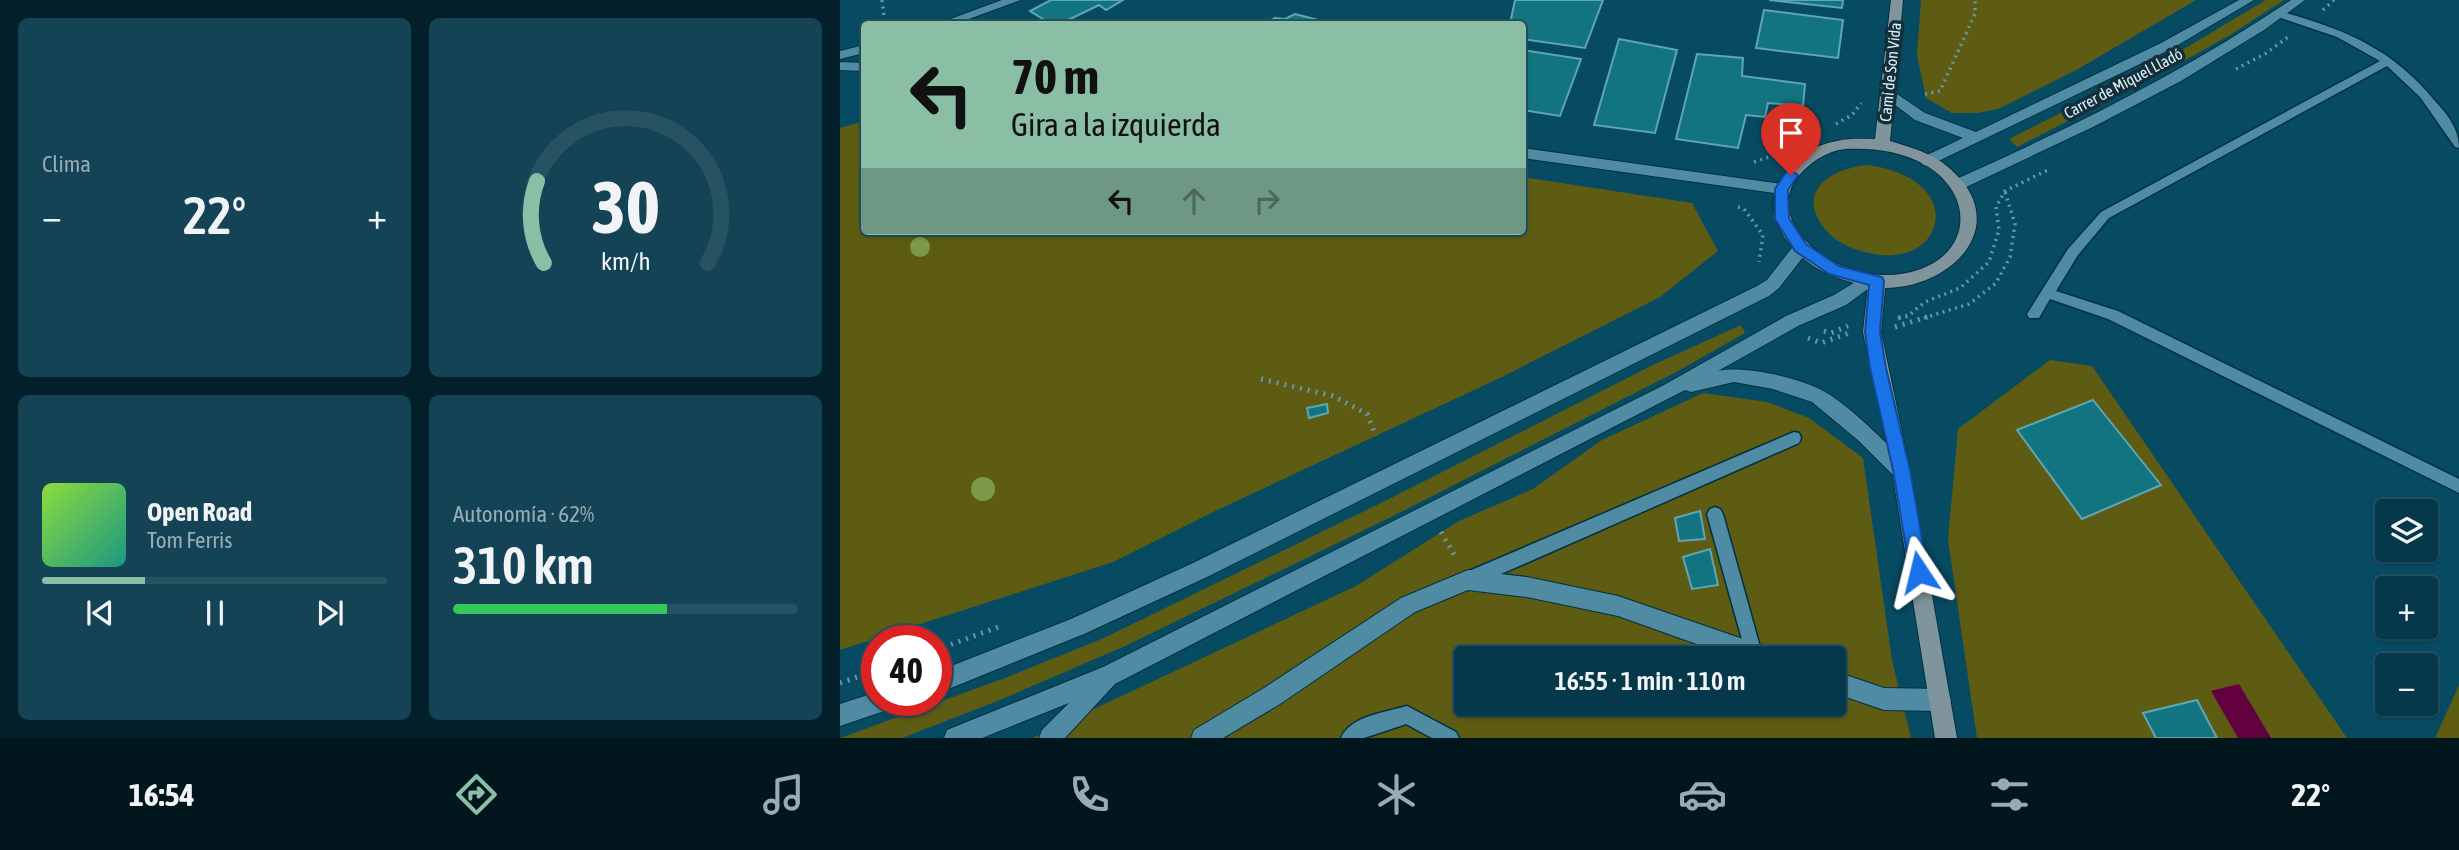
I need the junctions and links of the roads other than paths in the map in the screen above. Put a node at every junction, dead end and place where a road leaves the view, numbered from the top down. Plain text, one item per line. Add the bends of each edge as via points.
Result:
1 (1015, 0) edge
2 (1897, 0) edge
3 (2248, 0) edge
4 (2298, 0) edge
5 (1000, 5) junction
6 (2279, 14) junction
7 (952, 21) edge
8 (978, 21) edge
9 (861, 49) edge
10 (840, 55) edge
11 (2389, 60) junction
12 (840, 66) edge
13 (861, 67) edge
14 (1889, 95) junction
15 (1978, 137) junction
16 (1882, 144) junction
17 (2459, 144) edge
18 (1526, 154) edge
19 (1928, 160) junction
20 (1957, 186) junction
21 (1782, 189) junction
22 (1801, 248) junction
23 (1873, 280) junction
24 (2047, 293) junction
25 (2034, 314) dead end
26 (1670, 390) junction
27 (1794, 438) dead end
28 (1901, 470) junction
29 (2459, 486) edge
30 (1715, 514) dead end
31 (1468, 580) junction
32 (1732, 646) edge
33 (1757, 646) edge
34 (1110, 675) junction
35 (952, 677) edge
36 (1846, 686) edge
37 (1940, 700) junction
38 (861, 708) edge
39 (840, 715) edge
40 (955, 738) edge
41 (1050, 738) edge
42 (1202, 738) edge
43 (1350, 738) edge
44 (1450, 738) edge
45 (1947, 738) edge

1 - 5 street
2 - 14 street, Camí de Son Vida
3 - 15 street, Carrer de Miquel Lladó via 2166,46
4 - 6 street, Carrer de Miquel Lladó
5 - 7 street
5 - 8 street
6 - 11 lane via 2343,35
6 - 20 street, Carrer de Miquel Lladó via 2167,81
9 - 10 street
11 - 17 lane via 2443,115
11 - 24 lane via 2105,215 2073,252
12 - 13 street
14 - 15 street via 1930,124
14 - 16 street, Camí de Son Vida
15 - 19 street, Carrer de Miquel Lladó
16 - 19 street
16 - 21 street via 1838,145 1801,161
18 - 21 street
19 - 20 street
20 - 23 street via 1970,212 1967,240 1948,264 1917,278
21 - 22 street via 1782,219
22 - 23 street via 1835,270
22 - 35 street via 1763,290 1200,570 1077,627
23 - 26 street
23 - 28 street via 1872,332
24 - 25 lane
24 - 29 lane via 2113,314
26 - 28 street via 1734,375 1818,397
26 - 34 street
27 - 31 lane
28 - 37 street
30 - 33 lane
31 - 32 street via 1618,606
31 - 42 street via 1408,605
34 - 40 street
34 - 41 street
36 - 37 street via 1884,699
37 - 45 street
38 - 39 street
43 - 44 lane via 1363,728 1407,715

